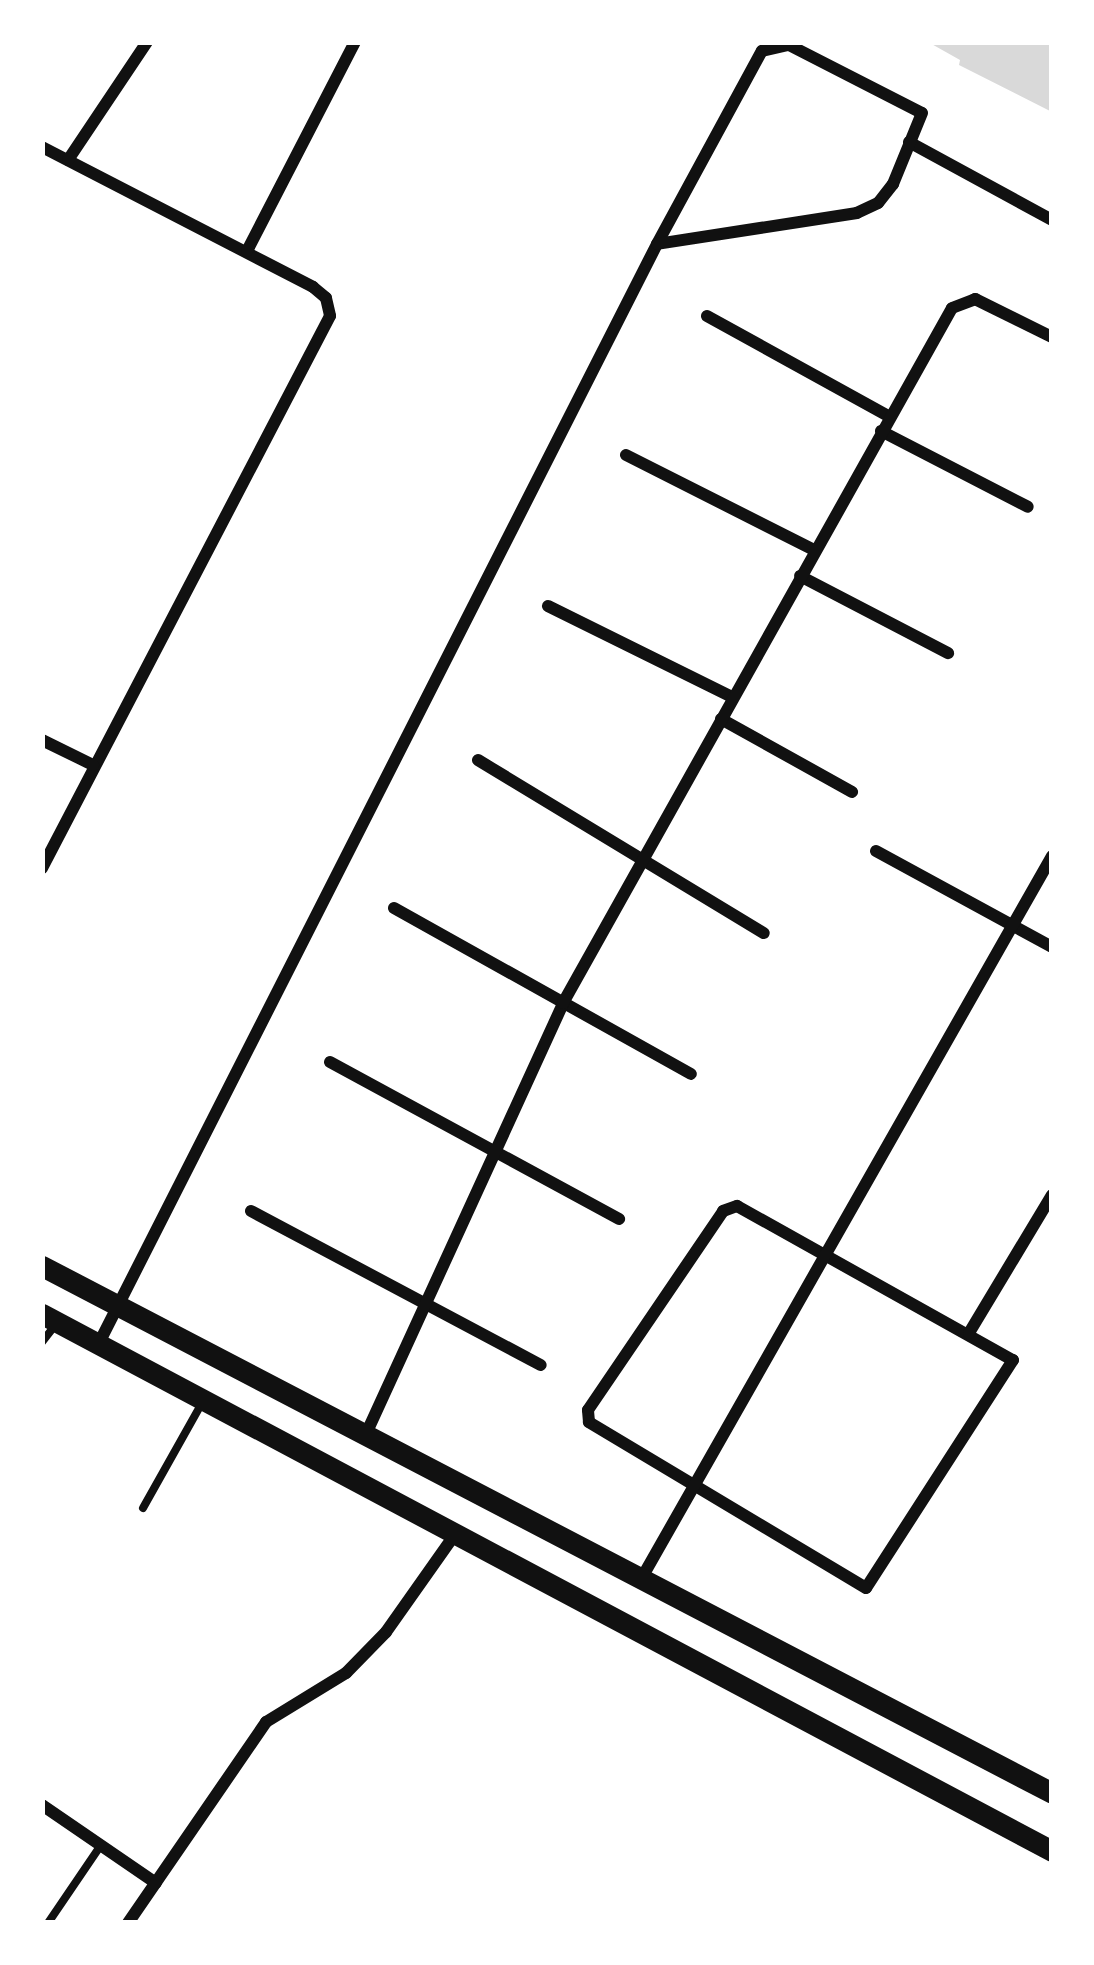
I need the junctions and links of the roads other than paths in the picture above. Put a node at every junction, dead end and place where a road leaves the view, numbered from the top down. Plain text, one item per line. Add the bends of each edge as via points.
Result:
1 (147, 42) edge
2 (355, 42) edge
3 (909, 142) junction
4 (42, 146) edge
5 (68, 160) junction
6 (1052, 220) edge
7 (657, 244) junction
8 (248, 250) junction
9 (707, 316) dead end
10 (1052, 337) edge
11 (888, 416) junction
12 (880, 431) junction
13 (626, 455) dead end
14 (1028, 507) dead end
15 (814, 550) junction
16 (800, 576) junction
17 (548, 606) dead end
18 (948, 653) dead end
19 (732, 698) junction
20 (721, 719) junction
21 (42, 740) edge
22 (478, 760) dead end
23 (93, 765) junction
24 (852, 792) dead end
25 (876, 851) dead end
26 (1052, 856) edge
27 (641, 861) junction
28 (42, 868) edge
29 (394, 908) dead end
30 (1012, 926) junction
31 (764, 933) dead end
32 (1052, 947) edge
33 (563, 1003) junction
34 (331, 1062) dead end
35 (691, 1074) dead end
36 (494, 1151) junction
37 (1052, 1196) edge
38 (250, 1210) dead end
39 (619, 1220) dead end
40 (823, 1256) junction
41 (42, 1266) edge
42 (423, 1304) junction
43 (118, 1309) junction
44 (50, 1318) edge
45 (969, 1333) junction
46 (42, 1342) edge
47 (99, 1343) junction
48 (541, 1365) dead end
49 (202, 1402) junction
50 (366, 1434) junction
51 (695, 1481) junction
52 (143, 1508) dead end
53 (453, 1537) junction
54 (640, 1582) junction
55 (1052, 1793) edge
56 (42, 1805) edge
57 (101, 1845) junction
58 (1052, 1851) edge
59 (156, 1883) junction
60 (49, 1923) edge
61 (128, 1923) edge

1 - 5 street
2 - 8 street
3 - 6 street
3 - 7 street via 893,184 857,213
3 - 7 street via 922,113 775,45 762,52
4 - 5 street
5 - 8 street
7 - 43 street
8 - 23 street via 313,287 330,316
9 - 11 street
10 - 11 street via 976,298 964,300
11 - 12 street
12 - 14 street
12 - 15 street
13 - 15 street
15 - 16 street
16 - 18 street
16 - 19 street
17 - 19 street
19 - 20 street
20 - 24 street
20 - 27 street
21 - 23 street
22 - 27 street
23 - 28 street
25 - 30 street
26 - 30 street
27 - 31 street
27 - 33 street
29 - 33 street
30 - 32 street
30 - 40 street
33 - 35 street
33 - 36 street
34 - 36 street
36 - 39 street
36 - 42 street
37 - 45 street
38 - 42 street
40 - 45 street
40 - 51 street
40 - 51 street via 751,1210 723,1210 588,1410 599,1431
41 - 43 main road
42 - 48 street
42 - 50 street
43 - 47 street
43 - 50 main road
44 - 46 lane
44 - 47 main road
45 - 51 street via 1012,1360 866,1588
47 - 49 main road
49 - 52 lane
49 - 53 main road
50 - 54 main road
51 - 54 street
53 - 58 main road
53 - 59 street via 386,1633 346,1673 266,1722
54 - 55 main road
56 - 57 street
57 - 59 street
57 - 60 lane
59 - 61 street

